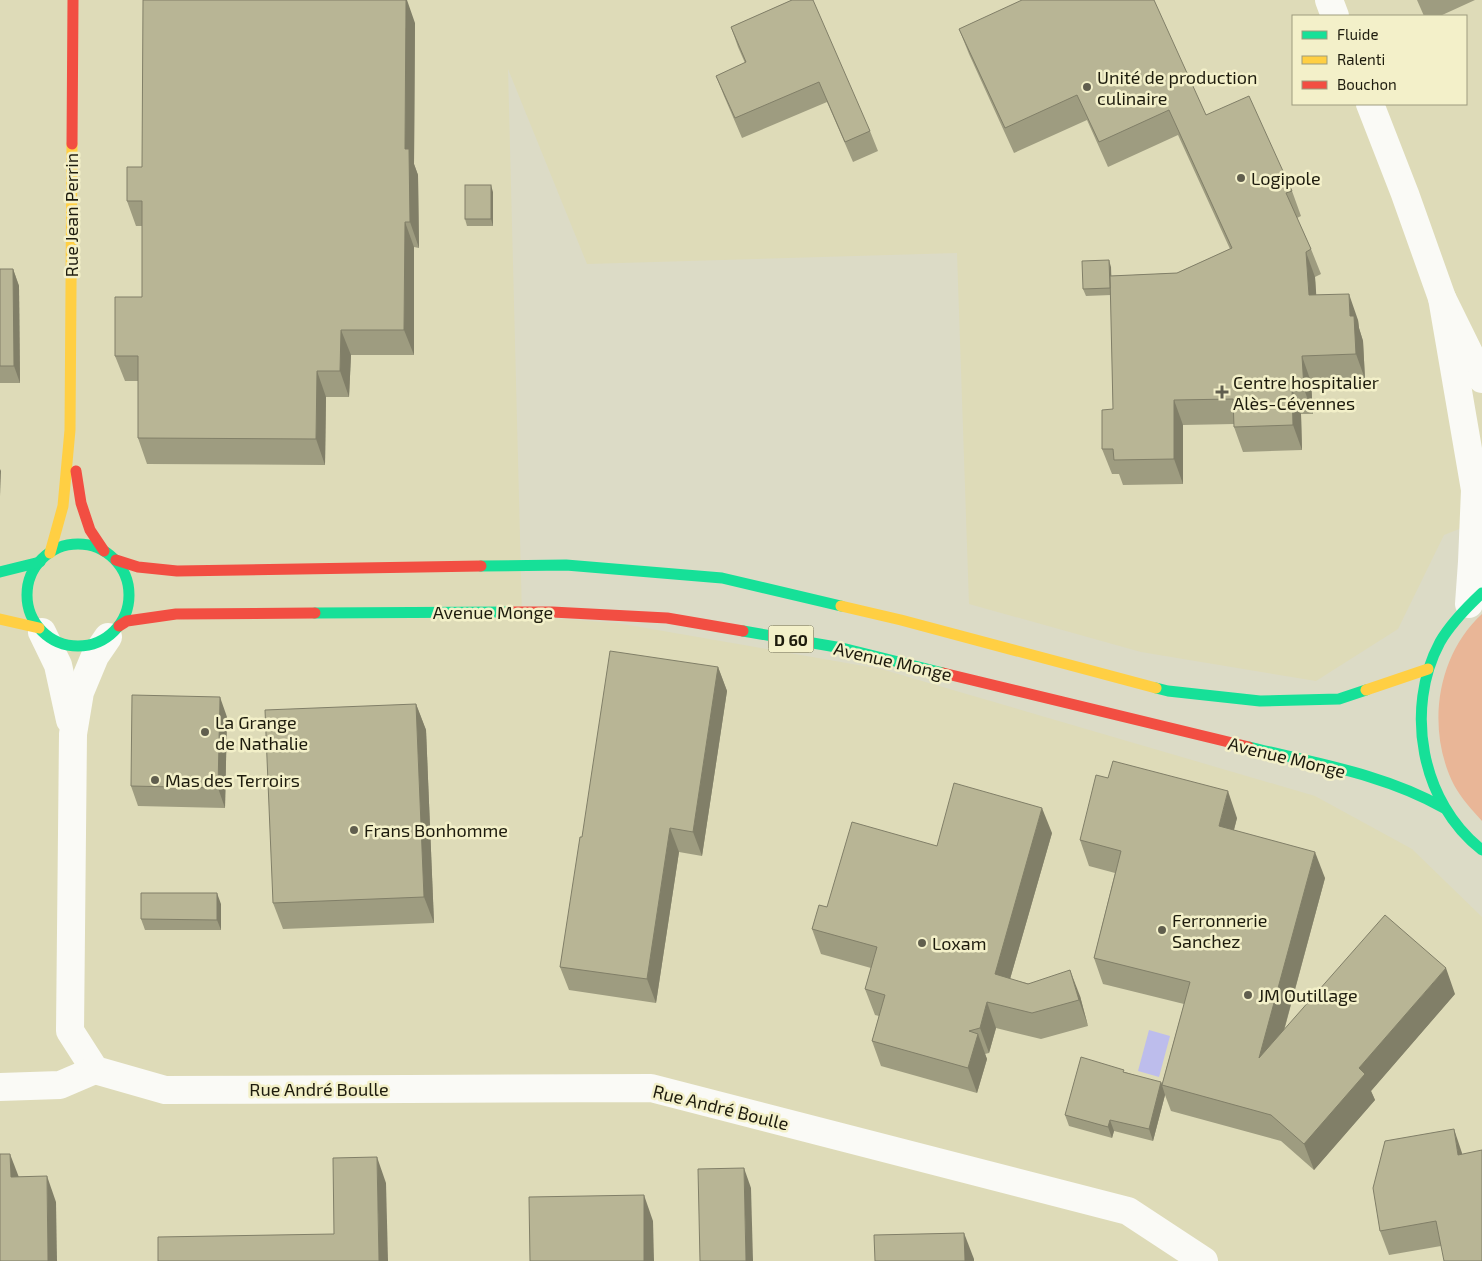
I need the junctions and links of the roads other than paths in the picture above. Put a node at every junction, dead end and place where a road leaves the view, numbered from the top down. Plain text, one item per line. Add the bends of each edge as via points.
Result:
1 (73, 0) edge
2 (1329, 0) edge
3 (1335, 15) edge
4 (1370, 105) edge
5 (1442, 298) junction
6 (1482, 379) edge
7 (70, 430) junction
8 (104, 551) junction
9 (50, 553) junction
10 (116, 560) junction
11 (40, 562) junction
12 (0, 572) edge
13 (1475, 599) edge
14 (0, 619) edge
15 (41, 630) junction
16 (114, 631) junction
17 (1428, 669) junction
18 (73, 734) junction
19 (1444, 808) junction
20 (1482, 850) edge
21 (95, 1070) junction
22 (0, 1087) edge
23 (1204, 1261) edge

1 - 7 main road, Rue Jean Perrin
2 - 3 street
4 - 5 street
5 - 6 street
5 - 13 street via 1475,490 1472,562
7 - 8 main road, Rue Jean Perrin via 81,503 90,530
7 - 9 main road, Rue Jean Perrin via 63,506
8 - 9 main road via 77,544 63,546
8 - 10 main road
9 - 11 main road
10 - 16 main road via 130,592 127,610
10 - 17 main road, D 60 via 138,567 177,571 566,565 722,578 901,620 1168,691 1260,701 1339,699
11 - 12 main road
11 - 15 main road via 32,574 28,602 31,616
13 - 17 main road via 1452,623
14 - 15 main road
15 - 16 main road via 57,642 74,647 93,645
15 - 18 street via 58,665
16 - 18 street via 95,656 80,692
16 - 19 main road, Avenue Monge / D 60 via 127,621 176,614 552,612 667,618 842,648 1340,769 1426,796
17 - 19 main road via 1421,704 1421,740 1428,775
18 - 21 street via 70,1030
19 - 20 main road via 1471,842
21 - 22 street via 60,1085
21 - 23 street, Rue André Boulle via 165,1090 651,1088 1128,1211

